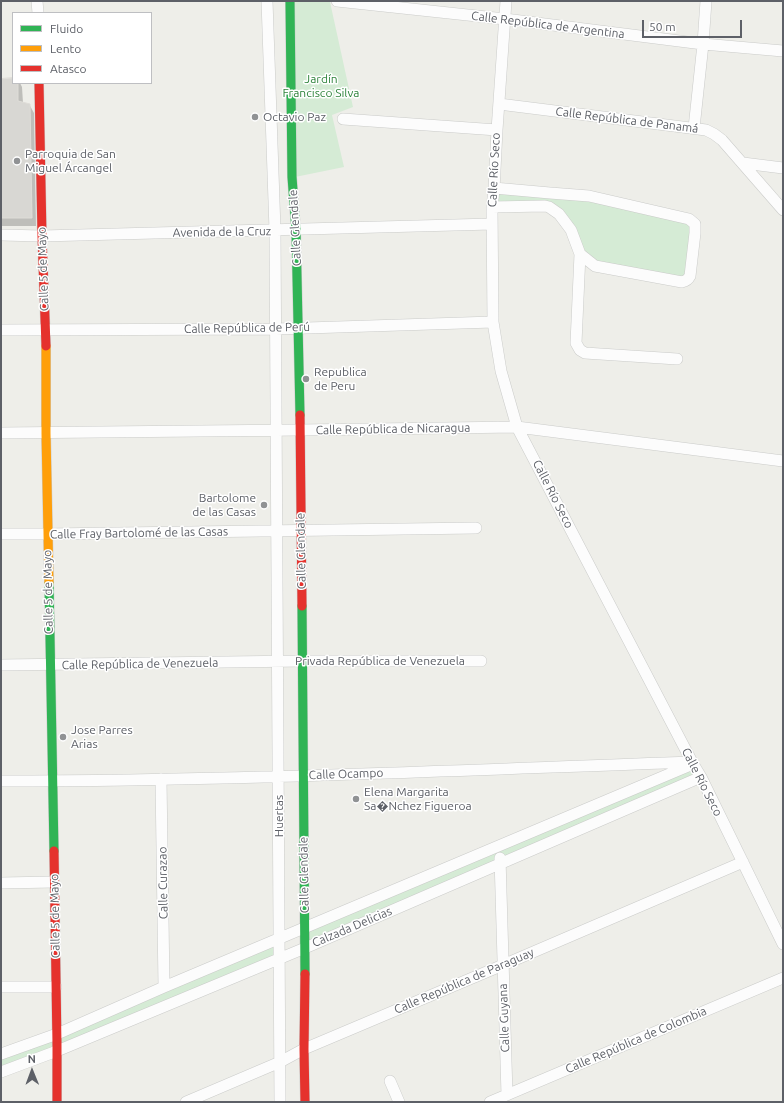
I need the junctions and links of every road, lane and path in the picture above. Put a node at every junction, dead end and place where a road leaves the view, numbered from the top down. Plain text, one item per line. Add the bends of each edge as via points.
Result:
1 (38, 1) edge
2 (267, 1) edge
3 (290, 1) edge
4 (337, 1) edge
5 (506, 1) edge
6 (706, 1) edge
7 (375, 3) edge
8 (38, 12) edge
9 (505, 19) junction
10 (703, 44) junction
11 (783, 51) edge
12 (39, 84) edge
13 (499, 104) junction
14 (343, 120) dead end
15 (694, 128) junction
16 (497, 130) junction
17 (743, 163) junction
18 (783, 168) edge
19 (494, 188) junction
20 (550, 194) junction
21 (492, 207) junction
22 (549, 207) junction
23 (783, 210) edge
24 (492, 224) junction
25 (275, 230) junction
26 (296, 230) junction
27 (1, 235) edge
28 (42, 236) junction
29 (580, 254) junction
30 (493, 322) junction
31 (298, 328) junction
32 (276, 329) junction
33 (1, 330) edge
34 (46, 330) junction
35 (676, 359) dead end
36 (518, 427) junction
37 (276, 430) junction
38 (300, 430) junction
39 (1, 433) edge
40 (46, 433) junction
41 (783, 461) edge
42 (476, 528) dead end
43 (301, 530) junction
44 (277, 531) junction
45 (1, 534) edge
46 (47, 534) junction
47 (302, 661) junction
48 (481, 661) dead end
49 (278, 662) junction
50 (1, 665) edge
51 (50, 665) junction
52 (692, 763) junction
53 (279, 776) junction
54 (303, 776) junction
55 (701, 777) junction
56 (161, 779) junction
57 (1, 781) edge
58 (52, 781) junction
59 (499, 846) junction
60 (743, 862) junction
61 (500, 864) junction
62 (54, 882) junction
63 (1, 883) edge
64 (305, 927) junction
65 (280, 938) junction
66 (783, 944) edge
67 (305, 948) junction
68 (280, 958) junction
69 (503, 965) junction
70 (783, 978) edge
71 (1, 987) edge
72 (56, 987) junction
73 (164, 987) junction
74 (57, 1034) junction
75 (304, 1049) junction
76 (57, 1051) junction
77 (1, 1054) edge
78 (280, 1062) junction
79 (1, 1072) edge
80 (390, 1081) dead end
81 (506, 1095) junction
82 (57, 1102) edge
83 (186, 1102) edge
84 (280, 1102) edge
85 (305, 1102) edge
86 (399, 1102) edge
87 (490, 1102) edge

1 - 8 street
2 - 25 street, Calle Glendale
3 - 26 street, Calle Glendale via 292,177
4 - 7 street, Calle República de Argentina
5 - 9 street, Calle Río Seco
6 - 10 street
7 - 9 street, Calle República de Argentina
9 - 10 street, Calle República de Argentina
9 - 13 street, Calle Río Seco
10 - 11 street, Calle República de Argentina
10 - 15 street
12 - 28 street, Calle 5 de Mayo
13 - 15 street, Calle República de Panamá
13 - 16 street, Calle Río Seco
14 - 16 street
15 - 17 street, Calle República de Panamá via 714,134
16 - 19 street, Calle Río Seco
17 - 18 street
17 - 23 street, Calle República de Panamá
19 - 20 street
19 - 21 street, Calle Río Seco
20 - 22 street
20 - 29 street via 589,196 689,219 694,224 690,276 685,282 595,266
21 - 22 street
21 - 24 street, Calle Río Seco
22 - 29 street via 559,214 571,230
24 - 26 street, Avenida de la Cruz
24 - 30 street, Calle Río Seco
25 - 26 street, Avenida de la Cruz
25 - 28 street, Avenida de la Cruz
25 - 32 street, Calle Glendale
26 - 31 street, Calle Glendale
27 - 28 street, Avenida de la Cruz
28 - 34 street, Calle 5 de Mayo
29 - 35 street via 576,343 580,350 585,353
30 - 31 street, Calle República de Perú
30 - 36 street, Calle Río Seco via 500,371
31 - 32 street, Calle República de Perú
31 - 38 street, Calle Glendale
32 - 34 street, Calle República de Perú
32 - 37 street, Calle Glendale
33 - 34 street, Calle República de Perú
34 - 40 street, Calle 5 de Mayo
36 - 38 street, Calle República de Nicaragua
36 - 41 street, Calle República de Nicaragua
36 - 52 street, Calle Río Seco
37 - 38 street, Calle República de Nicaragua
37 - 40 street, Calle República de Nicaragua
37 - 44 street, Calle Glendale
38 - 43 street, Calle Glendale
39 - 40 street, Calle República de Nicaragua
40 - 46 street, Calle 5 de Mayo
42 - 43 street, Calle Fray Bartolomé de las Casas
43 - 44 street, Calle Fray Bartolomé de las Casas
43 - 47 street, Calle Glendale
44 - 46 street, Calle Fray Bartolomé de las Casas
44 - 49 street, Huertas
45 - 46 street, Calle Fray Bartolomé de las Casas
46 - 51 street, Calle 5 de Mayo
47 - 48 street, Privada República de Venezuela
47 - 49 street, Privada República de Venezuela
47 - 54 street, Calle Glendale
49 - 51 street, Calle República de Venezuela
49 - 53 street, Huertas
50 - 51 street, Calle República de Venezuela
51 - 58 street, Calle 5 de Mayo
52 - 54 street, Calle Ocampo
52 - 55 street, Calle Río Seco
52 - 59 street, Calzada Delicias
53 - 54 street, Calle Ocampo
53 - 56 street, Calle Ocampo
53 - 65 street, Huertas
54 - 64 street, Calle Glendale
55 - 60 street, Calle Río Seco
55 - 61 street, Calzada Delicias
56 - 58 street, Calle Ocampo
56 - 73 street, Calle Curazao
57 - 58 street, Calle Ocampo
58 - 62 street, Calle 5 de Mayo
59 - 61 street, Calle Guyana
59 - 64 street, Calzada Delicias
60 - 66 street, Calle Río Seco
60 - 69 street, Calle República de Paraguay
61 - 67 street, Calzada Delicias
61 - 69 street, Calle Guyana
62 - 63 street
62 - 72 street, Calle 5 de Mayo
64 - 65 street, Calzada Delicias
64 - 67 street, Calle Glendale
65 - 68 street, Huertas
65 - 73 street, Calzada Delicias
67 - 68 street, Calzada Delicias
67 - 75 street, Calle Glendale
68 - 76 street, Calzada Delicias
68 - 78 street, Huertas
69 - 75 street, Calle República de Paraguay
69 - 81 street, Calle Guyana
70 - 81 street, Calle República de Colombia
71 - 72 street
72 - 74 street, Calle 5 de Mayo
73 - 74 street, Calzada Delicias
74 - 76 street, Calle 5 de Mayo
74 - 77 street, Calzada Delicias
75 - 78 street, Calle República de Paraguay
75 - 85 street, Calle Glendale
76 - 79 street, Calzada Delicias
76 - 82 street, Calle 5 de Mayo
78 - 83 street, Calle República de Paraguay
78 - 84 street, Huertas
80 - 86 street
81 - 87 street, Calle República de Colombia

